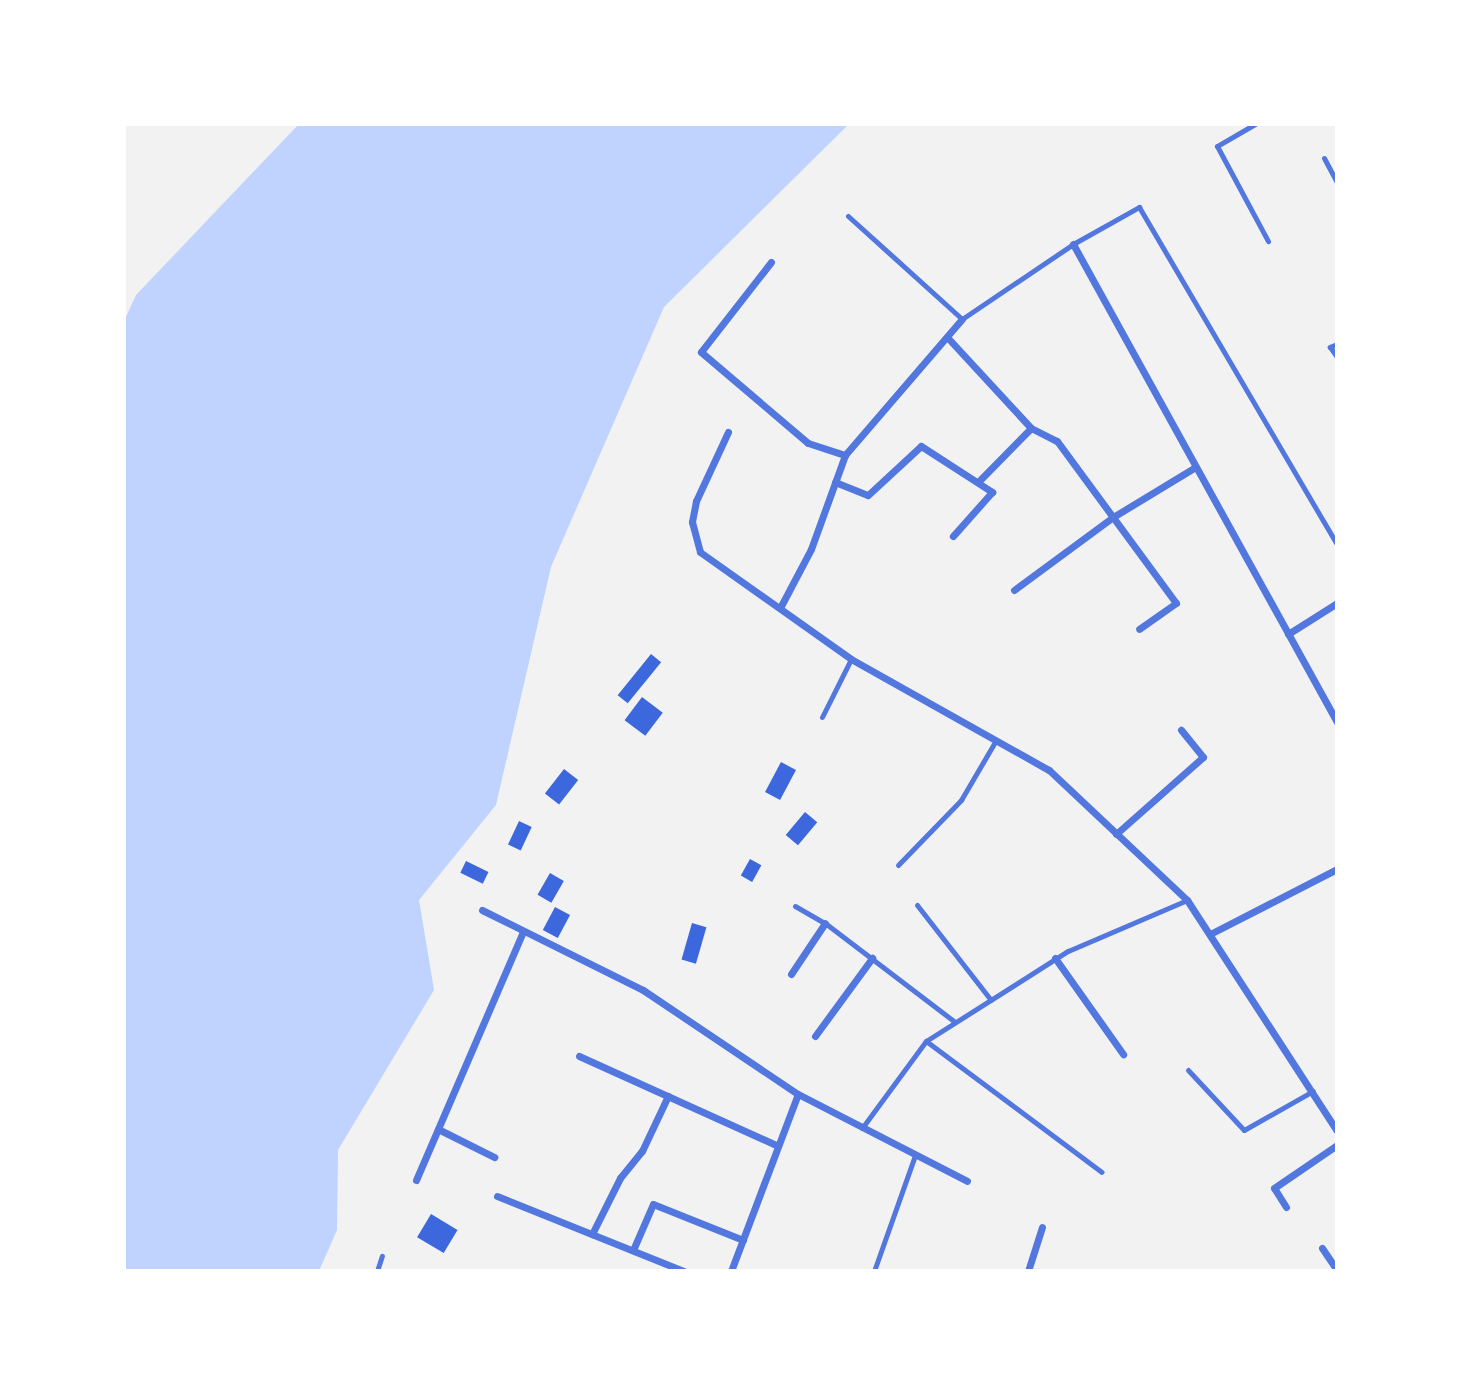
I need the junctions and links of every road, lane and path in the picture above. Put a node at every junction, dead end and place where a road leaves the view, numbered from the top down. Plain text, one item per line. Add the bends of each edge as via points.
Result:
1 (1255, 124) edge
2 (1324, 158) dead end
3 (1337, 182) edge
4 (848, 216) dead end
5 (1268, 241) dead end
6 (1073, 244) junction
7 (771, 262) dead end
8 (962, 319) junction
9 (947, 337) junction
10 (1337, 344) edge
11 (1337, 357) edge
12 (1031, 428) junction
13 (728, 432) dead end
14 (845, 455) junction
15 (1194, 468) junction
16 (979, 481) junction
17 (835, 482) junction
18 (1113, 517) junction
19 (953, 536) dead end
20 (1337, 545) edge
21 (1014, 590) dead end
22 (1337, 603) edge
23 (781, 606) junction
24 (1139, 629) dead end
25 (1287, 634) junction
26 (851, 659) junction
27 (822, 717) dead end
28 (1337, 722) edge
29 (1181, 730) dead end
30 (996, 740) junction
31 (1116, 834) junction
32 (898, 865) dead end
33 (1337, 869) edge
34 (1187, 900) junction
35 (917, 905) dead end
36 (795, 906) dead end
37 (482, 910) dead end
38 (825, 923) junction
39 (523, 931) junction
40 (1212, 933) junction
41 (872, 958) junction
42 (1055, 958) junction
43 (791, 974) dead end
44 (991, 1000) junction
45 (956, 1022) junction
46 (815, 1036) dead end
47 (926, 1041) junction
48 (1123, 1054) dead end
49 (579, 1056) dead end
50 (1188, 1070) dead end
51 (1313, 1091) junction
52 (797, 1094) junction
53 (668, 1096) junction
54 (862, 1128) junction
55 (438, 1129) junction
56 (1337, 1131) edge
57 (1337, 1145) edge
58 (778, 1146) junction
59 (915, 1155) junction
60 (494, 1157) dead end
61 (1102, 1172) dead end
62 (416, 1180) dead end
63 (967, 1181) dead end
64 (497, 1196) dead end
65 (1286, 1207) dead end
66 (1042, 1227) dead end
67 (593, 1234) junction
68 (743, 1240) junction
69 (1322, 1248) dead end
70 (633, 1250) junction
71 (382, 1256) dead end
72 (1337, 1270) edge
73 (377, 1271) edge
74 (684, 1271) edge
75 (731, 1271) edge
76 (874, 1271) edge
77 (1028, 1271) edge

1 - 5 lane via 1217,146
2 - 3 lane
4 - 8 lane
6 - 8 lane
6 - 15 street
6 - 20 lane via 1139,207
7 - 14 street via 701,352 808,443
8 - 9 street
9 - 12 street
9 - 14 street
10 - 11 lane via 1330,347
12 - 16 street
12 - 18 street via 1057,441
13 - 23 street via 696,501 692,522 700,552
14 - 17 street
15 - 18 street
15 - 25 street
16 - 17 street via 921,446 868,495
16 - 19 street via 992,492
17 - 23 street via 811,549
18 - 21 street
18 - 24 street via 1177,603
22 - 25 street
23 - 26 street
25 - 28 street
26 - 27 lane
26 - 30 street
29 - 31 street via 1203,757
30 - 31 street via 1049,770
30 - 32 lane via 961,800
31 - 34 street
33 - 40 street
34 - 40 street
34 - 42 lane
35 - 44 lane
36 - 38 lane
37 - 39 street
38 - 41 lane
38 - 43 street
39 - 52 street via 643,990
39 - 55 street
40 - 51 street
41 - 45 lane
41 - 46 street
42 - 44 lane
42 - 48 street
44 - 45 lane
45 - 47 lane
47 - 54 lane
47 - 61 lane
49 - 53 street
50 - 51 lane via 1244,1130
51 - 56 street
52 - 54 street
52 - 58 street
53 - 58 street
53 - 67 street via 642,1152 620,1178
54 - 59 street
55 - 60 street
55 - 62 street
57 - 65 street via 1274,1188
58 - 68 street
59 - 63 street
59 - 76 lane
64 - 67 street
66 - 77 street
67 - 70 street
68 - 70 street via 653,1204
68 - 75 street
69 - 72 street
70 - 74 street
71 - 73 lane

